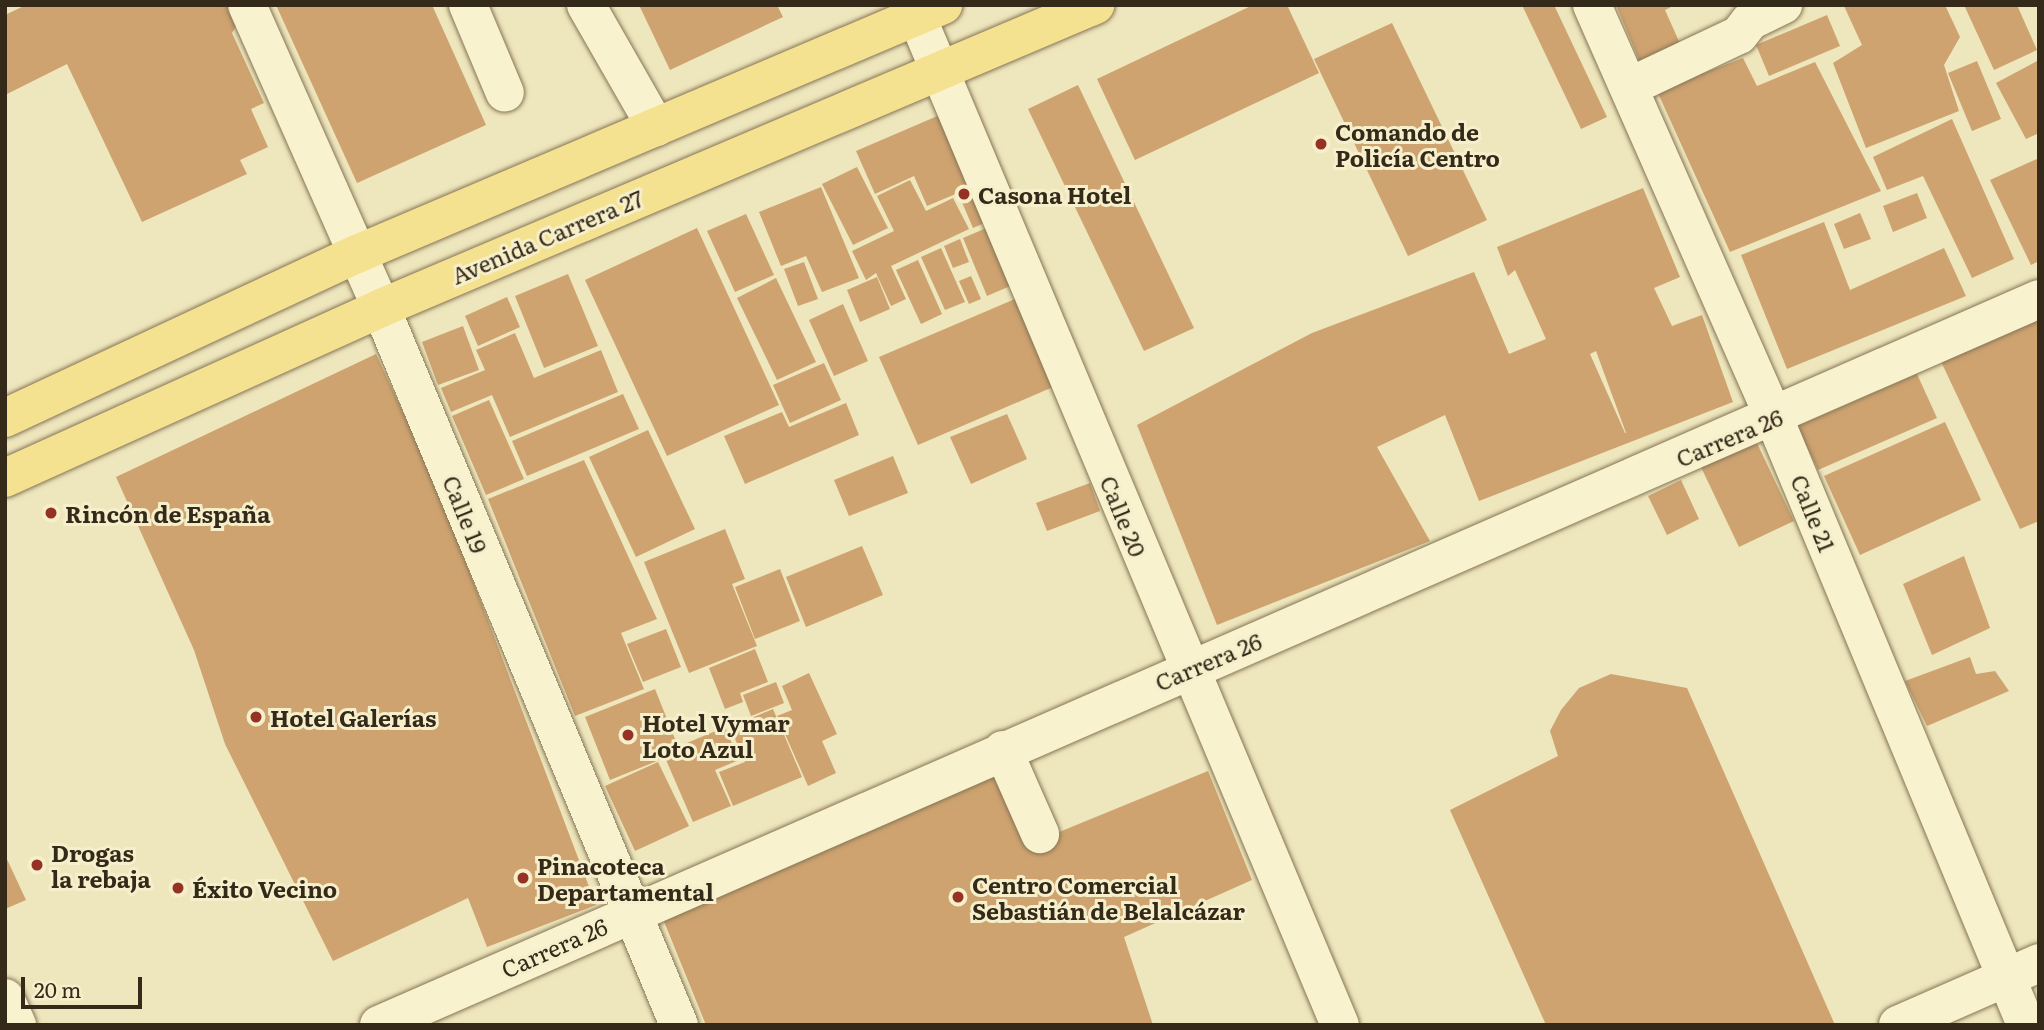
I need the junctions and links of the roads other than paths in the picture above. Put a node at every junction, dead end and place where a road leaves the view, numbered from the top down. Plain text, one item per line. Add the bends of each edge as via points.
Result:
1 (247, 5) edge
2 (468, 5) edge
3 (586, 5) edge
4 (1095, 5) edge
5 (1592, 5) edge
6 (1783, 5) edge
7 (924, 9) edge
8 (939, 67) junction
9 (1631, 86) junction
10 (506, 93) dead end
11 (656, 127) junction
12 (357, 254) junction
13 (2039, 299) edge
14 (381, 308) junction
15 (5, 418) edge
16 (1774, 418) junction
17 (5, 478) edge
18 (1187, 670) junction
19 (1003, 750) junction
20 (1040, 834) dead end
21 (630, 913) junction
22 (2022, 970) edge
23 (5, 998) edge
24 (17, 1025) edge
25 (379, 1025) edge
26 (679, 1025) edge
27 (1340, 1025) edge
28 (1898, 1025) edge
29 (2026, 1025) edge

1 - 12 street, Calle 19
2 - 10 street
3 - 11 street
4 - 8 main road, Avenida Carrera 27
5 - 9 street, Calle 21
6 - 9 street via 1750,21 1739,35
7 - 8 street, Calle 20
7 - 11 main road
8 - 14 main road, Avenida Carrera 27
8 - 18 street, Calle 20
9 - 16 street, Calle 21
11 - 12 main road
12 - 14 street, Calle 19
12 - 15 main road
13 - 16 street, Carrera 26
14 - 17 main road, Avenida Carrera 27
14 - 21 street, Calle 19
16 - 18 street, Carrera 26
16 - 22 street, Calle 21
18 - 19 street, Carrera 26
18 - 27 street, Calle 20
19 - 20 street
19 - 21 street, Carrera 26
21 - 25 street, Carrera 26
21 - 26 street, Calle 19
22 - 28 street
22 - 29 street, Calle 21
23 - 24 street

